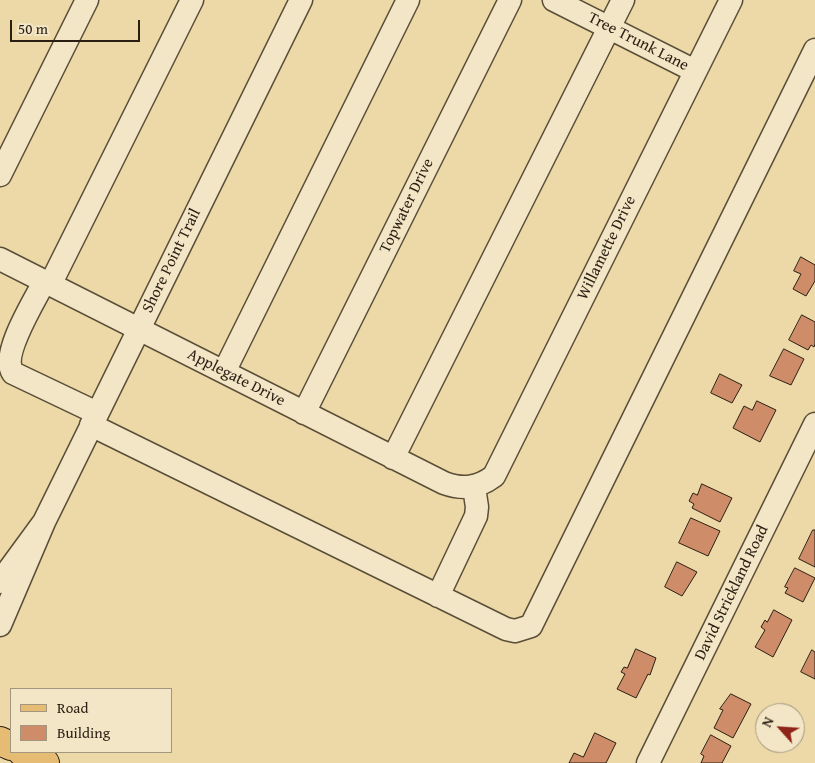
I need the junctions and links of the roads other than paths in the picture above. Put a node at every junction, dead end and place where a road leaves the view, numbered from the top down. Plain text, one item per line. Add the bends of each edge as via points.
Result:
1 (87, 0) edge
2 (192, 0) edge
3 (301, 0) edge
4 (408, 0) edge
5 (510, 0) edge
6 (554, 0) edge
7 (623, 0) edge
8 (731, 0) edge
9 (609, 28) junction
10 (815, 50) edge
11 (695, 71) junction
12 (0, 175) edge
13 (0, 259) edge
14 (47, 283) junction
15 (139, 329) junction
16 (224, 372) junction
17 (304, 413) junction
18 (94, 419) junction
19 (815, 424) edge
20 (393, 458) junction
21 (474, 487) junction
22 (44, 522) junction
23 (0, 582) edge
24 (438, 596) junction
25 (0, 625) edge
26 (24, 753) edge
27 (45, 763) edge
28 (648, 763) edge

1 - 12 street
2 - 14 street
3 - 15 street, Shore Point Trail
4 - 16 street
5 - 17 street, Topwater Drive
6 - 9 street, Tree Trunk Lane
7 - 9 street
8 - 11 street, Willamette Drive
9 - 11 street, Tree Trunk Lane
9 - 20 street
10 - 24 street via 531,626 515,631 506,629
11 - 21 street, Willamette Drive via 494,476
13 - 14 street, Applegate Drive
14 - 15 street, Applegate Drive
14 - 18 street via 10,351 9,368
15 - 16 street, Applegate Drive
15 - 18 street, Shore Point Trail
16 - 17 street, Applegate Drive
17 - 20 street, Applegate Drive
18 - 22 street, Shore Point Trail
18 - 24 street
19 - 28 street, David Strickland Road
20 - 21 street, Applegate Drive via 444,483
21 - 24 street via 476,516
22 - 23 street, Shore Point Trail
22 - 25 street, Shore Point Trail
26 - 27 main road

